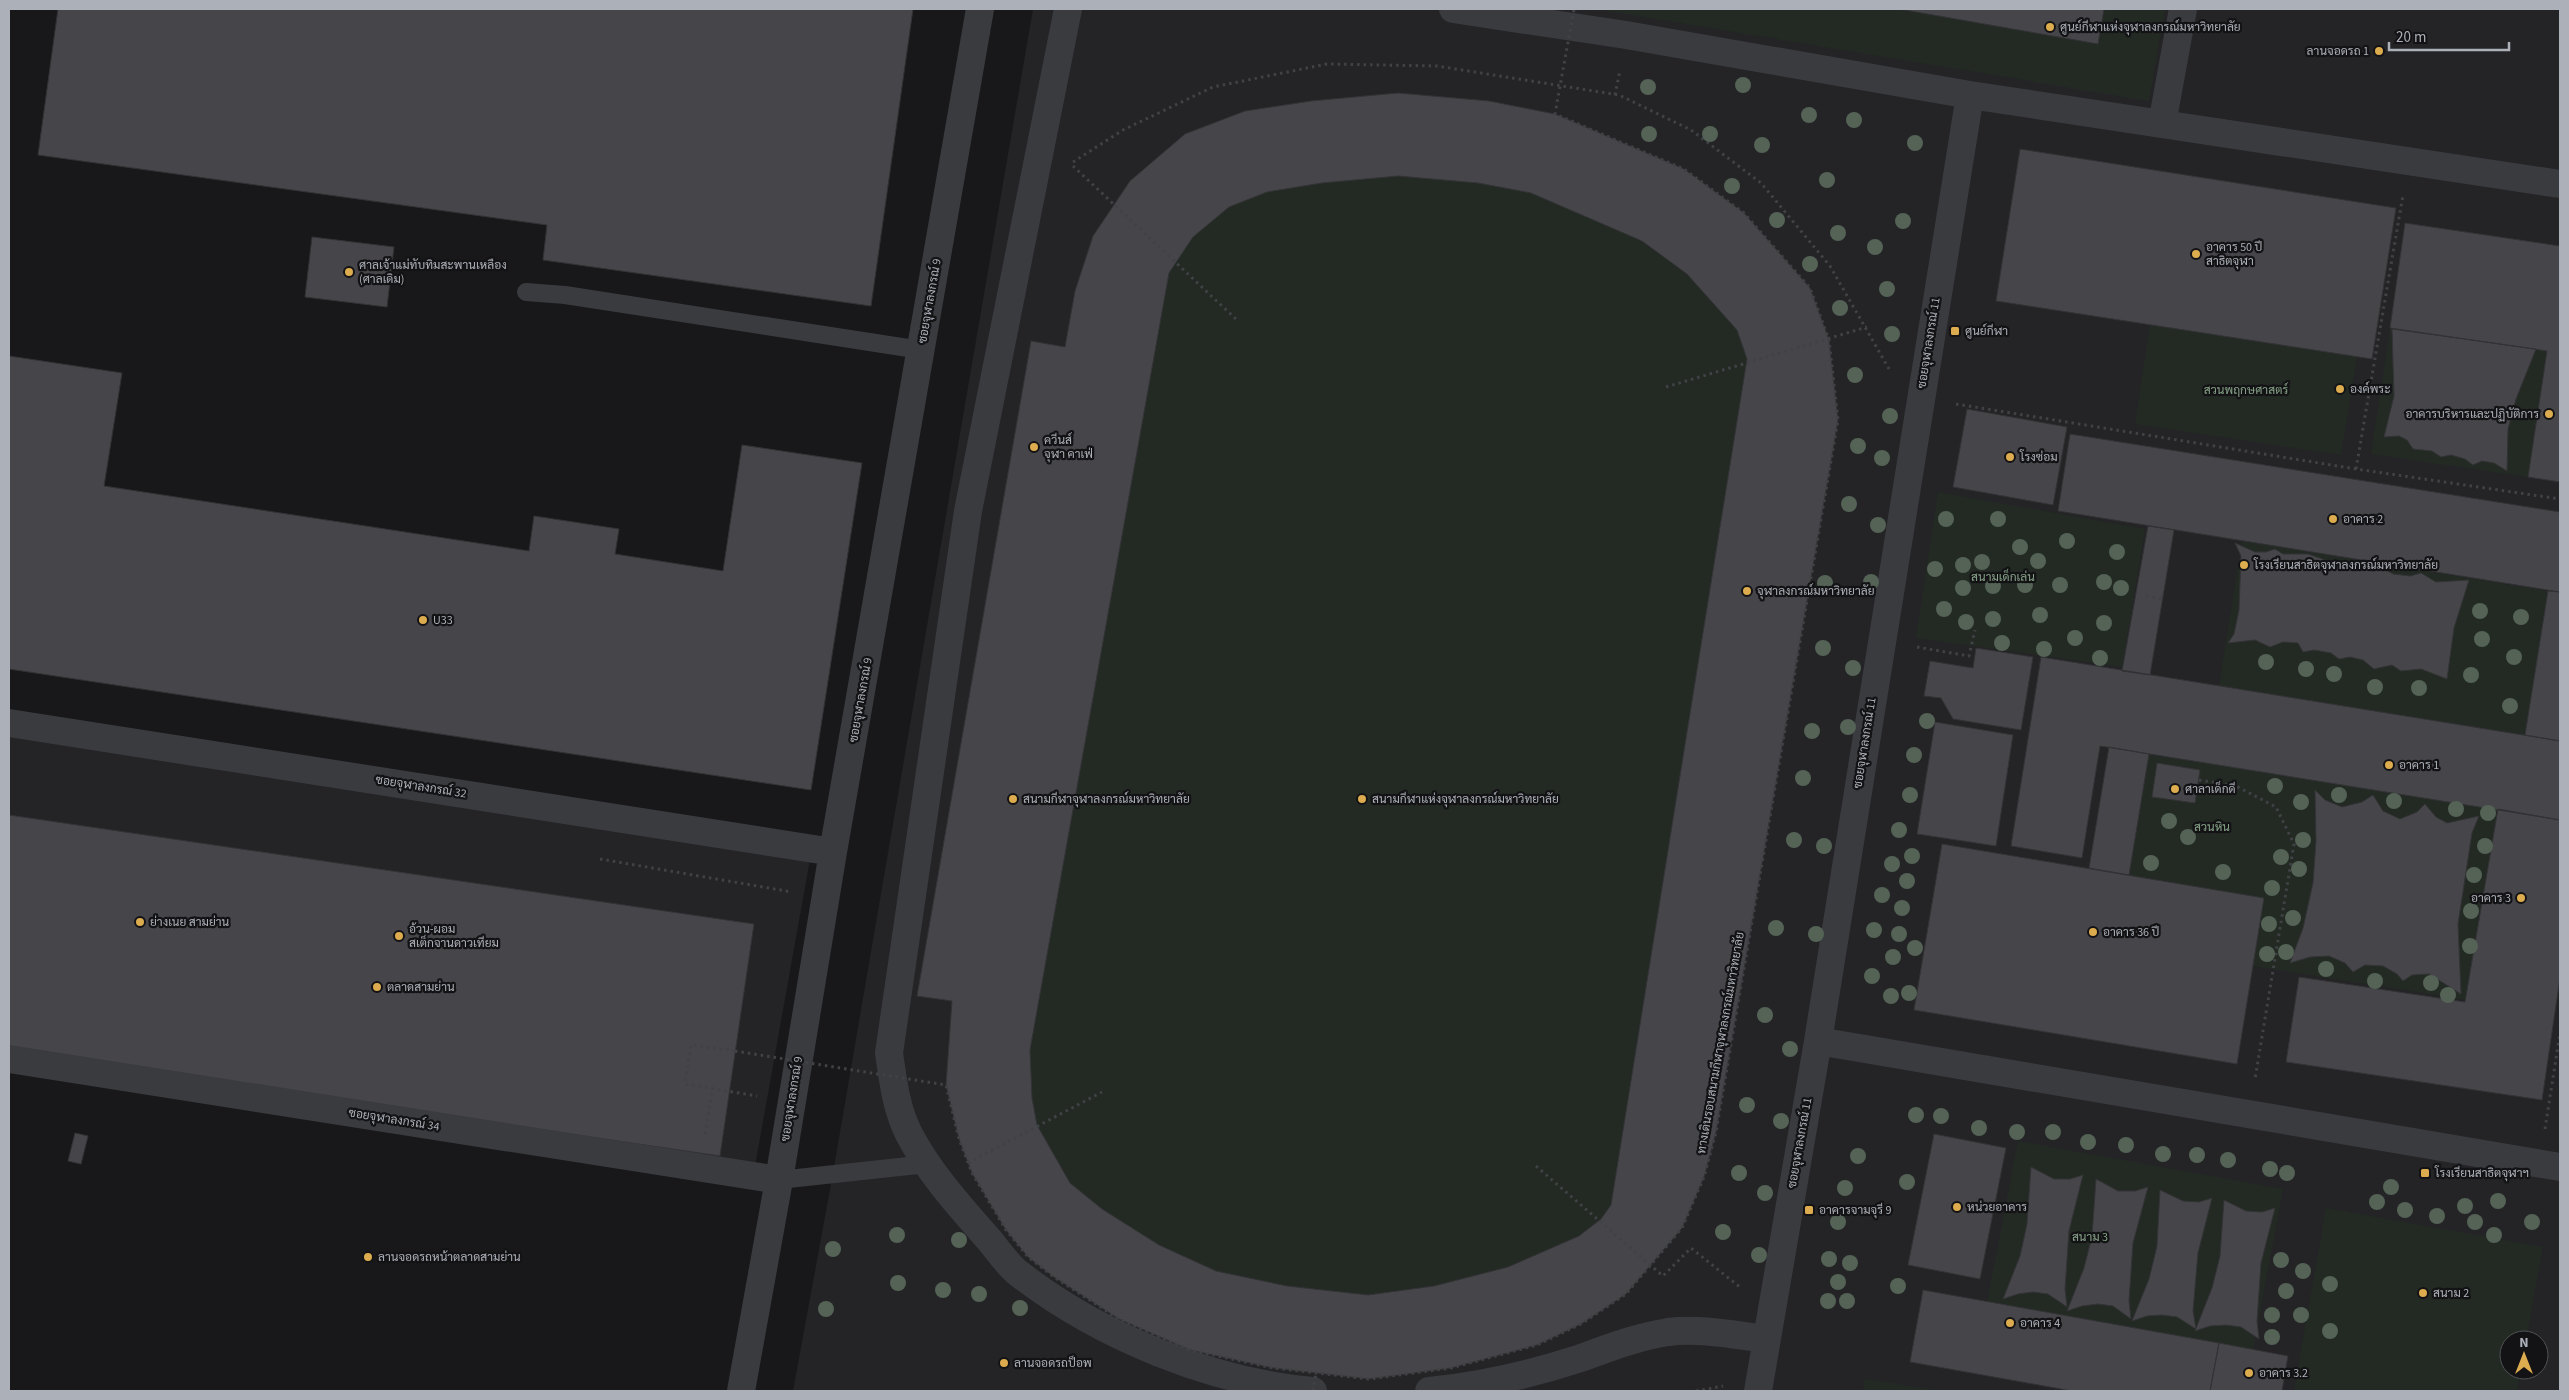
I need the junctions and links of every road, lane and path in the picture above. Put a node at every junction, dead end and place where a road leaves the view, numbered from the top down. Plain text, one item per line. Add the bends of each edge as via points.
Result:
1 (980, 9) edge
2 (1068, 9) edge
3 (1453, 9) edge
4 (1574, 9) edge
5 (2183, 9) edge
6 (1970, 95) junction
7 (2162, 124) junction
8 (2560, 184) edge
9 (2404, 187) dead end
10 (526, 292) dead end
11 (1238, 321) dead end
12 (1867, 326) junction
13 (921, 350) junction
14 (1893, 376) dead end
15 (1666, 387) dead end
16 (1950, 403) dead end
17 (2356, 469) junction
18 (2560, 499) edge
19 (2146, 596) dead end
20 (2162, 599) dead end
21 (1975, 630) dead end
22 (1911, 646) dead end
23 (9, 723) edge
24 (2198, 780) dead end
25 (833, 852) junction
26 (600, 859) dead end
27 (826, 897) junction
28 (2560, 1033) edge
29 (1818, 1041) junction
30 (9, 1059) edge
31 (2254, 1081) dead end
32 (713, 1088) junction
33 (729, 1092) dead end
34 (1102, 1092) dead end
35 (2543, 1138) dead end
36 (1536, 1166) dead end
37 (2560, 1167) edge
38 (700, 1168) junction
39 (933, 1171) junction
40 (779, 1180) junction
41 (1745, 1291) dead end
42 (1766, 1338) junction
43 (1314, 1385) edge
44 (1726, 1385) dead end
45 (741, 1391) edge
46 (1429, 1391) edge
47 (1696, 1391) edge
48 (1758, 1391) edge

1 - 13 street, ซอยจุฬาลงกรณ์ 9
2 - 39 street via 968,511 889,1053 896,1098 908,1132
3 - 6 street via 1626,34
4 - 43 path, ทางเดินรอบสนามกีฬาจุฬาลงกรณ์มหาวิทยาลัย, bridge via 1555,114 1684,169 1744,213 1810,288 1828,340 1838,420 1716,1132 1704,1177 1682,1228 1626,1294 1581,1324 1537,1345 1451,1368
5 - 7 street
6 - 7 street
6 - 29 street, ซอยจุฬาลงกรณ์ 11
7 - 8 street
9 - 17 path
10 - 13 lane via 574,296
11 - 12 path via 1070,163 1123,130 1213,87 1327,64 1436,66 1619,95 1691,130 1761,183 1830,266
12 - 14 path
12 - 15 path
13 - 25 street, ซอยจุฬาลงกรณ์ 9
16 - 17 path
17 - 18 path
19 - 20 path
21 - 22 path via 1969,656
23 - 25 street, ซอยจุฬาลงกรณ์ 32
24 - 31 path via 2236,786 2276,808 2294,844
25 - 27 street, ซอยจุฬาลงกรณ์ 9
26 - 27 path
27 - 40 street, ซอยจุฬาลงกรณ์ 9
28 - 35 path
29 - 37 street
29 - 42 street, ซอยจุฬาลงกรณ์ 11
30 - 38 street, ซอยจุฬาลงกรณ์ 34
32 - 33 path
32 - 38 path
32 - 43 path, ทางเดินรอบสนามกีฬาจุฬาลงกรณ์มหาวิทยาลัย, bridge via 686,1084 691,1045 946,1085 959,1139 972,1173 1006,1230 1028,1257 1120,1319 1190,1350 1273,1368
34 - 39 path
36 - 41 path via 1662,1276 1691,1248
38 - 40 street, ซอยจุฬาลงกรณ์ 34
39 - 40 lane
39 - 43 street via 1017,1272 1083,1316 1192,1366 1264,1384
40 - 45 street, ซอยจุฬาลงกรณ์ 9
42 - 46 street via 1711,1331 1670,1332 1629,1339 1580,1358 1518,1376
42 - 48 street, ซอยจุฬาลงกรณ์ 11
44 - 47 path

